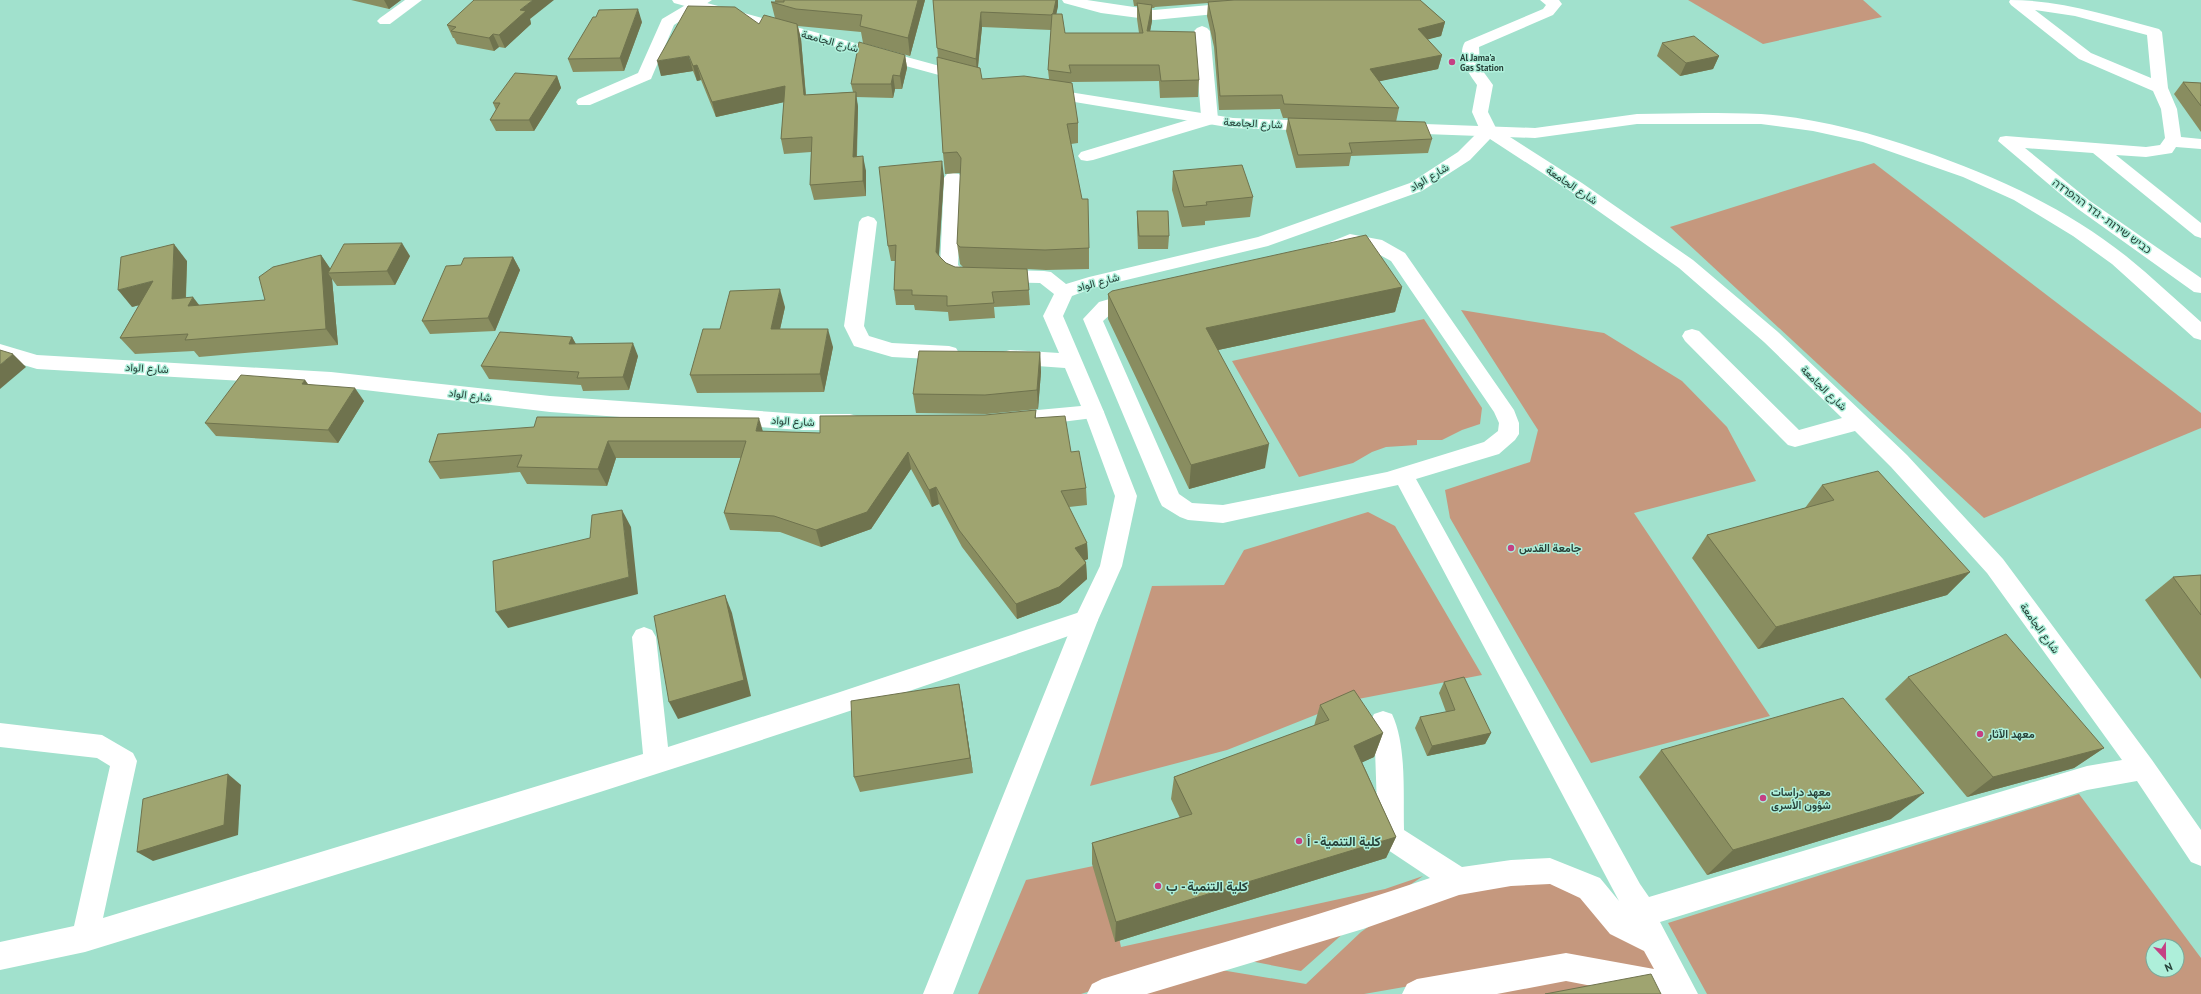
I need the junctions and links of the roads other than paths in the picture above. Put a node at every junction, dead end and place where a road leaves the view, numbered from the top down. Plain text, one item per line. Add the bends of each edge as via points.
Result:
1 (415, 0) edge
2 (679, 0) edge
3 (1069, 0) edge
4 (1246, 0) edge
5 (1547, 0) edge
6 (700, 2) edge
7 (385, 21) dead end
8 (1202, 31) dead end
9 (982, 82) edge
10 (2160, 88) junction
11 (1029, 90) edge
12 (584, 102) dead end
13 (1210, 119) junction
14 (1334, 126) edge
15 (1380, 128) edge
16 (1489, 131) junction
17 (2171, 140) junction
18 (2201, 144) edge
19 (2096, 148) junction
20 (1087, 156) dead end
21 (953, 178) dead end
22 (868, 222) dead end
23 (2201, 232) edge
24 (2201, 287) edge
25 (1064, 292) junction
26 (2201, 315) edge
27 (2201, 333) edge
28 (1692, 336) dead end
29 (0, 351) edge
30 (970, 355) edge
31 (994, 356) edge
32 (1072, 361) junction
33 (1094, 412) junction
34 (871, 422) edge
35 (1858, 422) junction
36 (987, 424) edge
37 (1403, 475) junction
38 (1086, 620) junction
39 (644, 637) dead end
40 (1383, 722) dead end
41 (0, 735) edge
42 (657, 762) junction
43 (2143, 768) junction
44 (2201, 853) edge
45 (1459, 881) junction
46 (1643, 913) junction
47 (85, 938) junction
48 (1654, 941) junction
49 (0, 956) edge
50 (1681, 991) edge
51 (938, 994) edge
52 (1102, 994) edge
53 (1417, 994) edge

1 - 7 street
2 - 6 street, شارع الجامعة
3 - 4 street via 1101,8 1154,15 1236,7
5 - 16 street via 1555,4 1548,12 1471,45 1472,67 1485,85 1480,112
6 - 9 street, شارع الجامعة
6 - 12 street via 667,22 644,76
8 - 13 street
10 - 10 street via 2085,56 2016,2 2075,12 2154,32
10 - 17 street via 2169,109 2173,138
11 - 13 street, شارع الجامعة
13 - 14 street, شارع الجامعة via 1233,123
13 - 20 street
15 - 16 street
16 - 25 street, شارع الواد via 1464,156 1416,187 1262,242 1089,282
16 - 26 street via 1628,110 1676,107 1769,111 1835,120 1914,140 1985,165 2054,199 2134,254
16 - 27 street via 1535,133 1637,119 1710,118 1762,119 1813,126 1868,138 1969,173 2020,196 2119,260
16 - 35 street, شارع الجامعة via 1576,187 1686,264 1771,338
17 - 18 street
17 - 19 street via 2166,149 2146,152
19 - 23 street
19 - 24 street, כביש שירות - גדר ההפרדה via 2006,142 2084,205
21 - 25 street via 949,267 957,275 1044,278
22 - 30 street via 854,326 861,341 892,350
25 - 32 street, شارع الواد via 1053,316
28 - 35 street via 1795,439
29 - 34 street, شارع الواد via 37,362 330,379 558,405 801,422
31 - 32 street
32 - 33 street, شارع الواد
33 - 36 street
33 - 38 street, شارع الواد via 1126,496 1111,566
35 - 43 street, شارع الجامعة via 1899,461 1995,566
37 - 37 street via 1491,448 1508,434 1509,422 1504,410 1398,257 1385,247 1362,240 1350,240 1293,264 1148,294 1106,307 1093,319 1170,500 1188,511 1224,514
37 - 46 street via 1630,894
38 - 42 street via 954,666
38 - 51 street, شارع الواد
39 - 42 street
40 - 45 street via 1388,750 1391,837
41 - 47 street via 102,747 124,761
42 - 47 street
43 - 44 street, شارع الجامعة
43 - 46 street via 2087,778
45 - 48 street via 1510,873 1550,871 1590,888 1620,924
45 - 52 street via 1363,915
46 - 48 street
47 - 49 street
48 - 50 street
50 - 53 street via 1566,967

